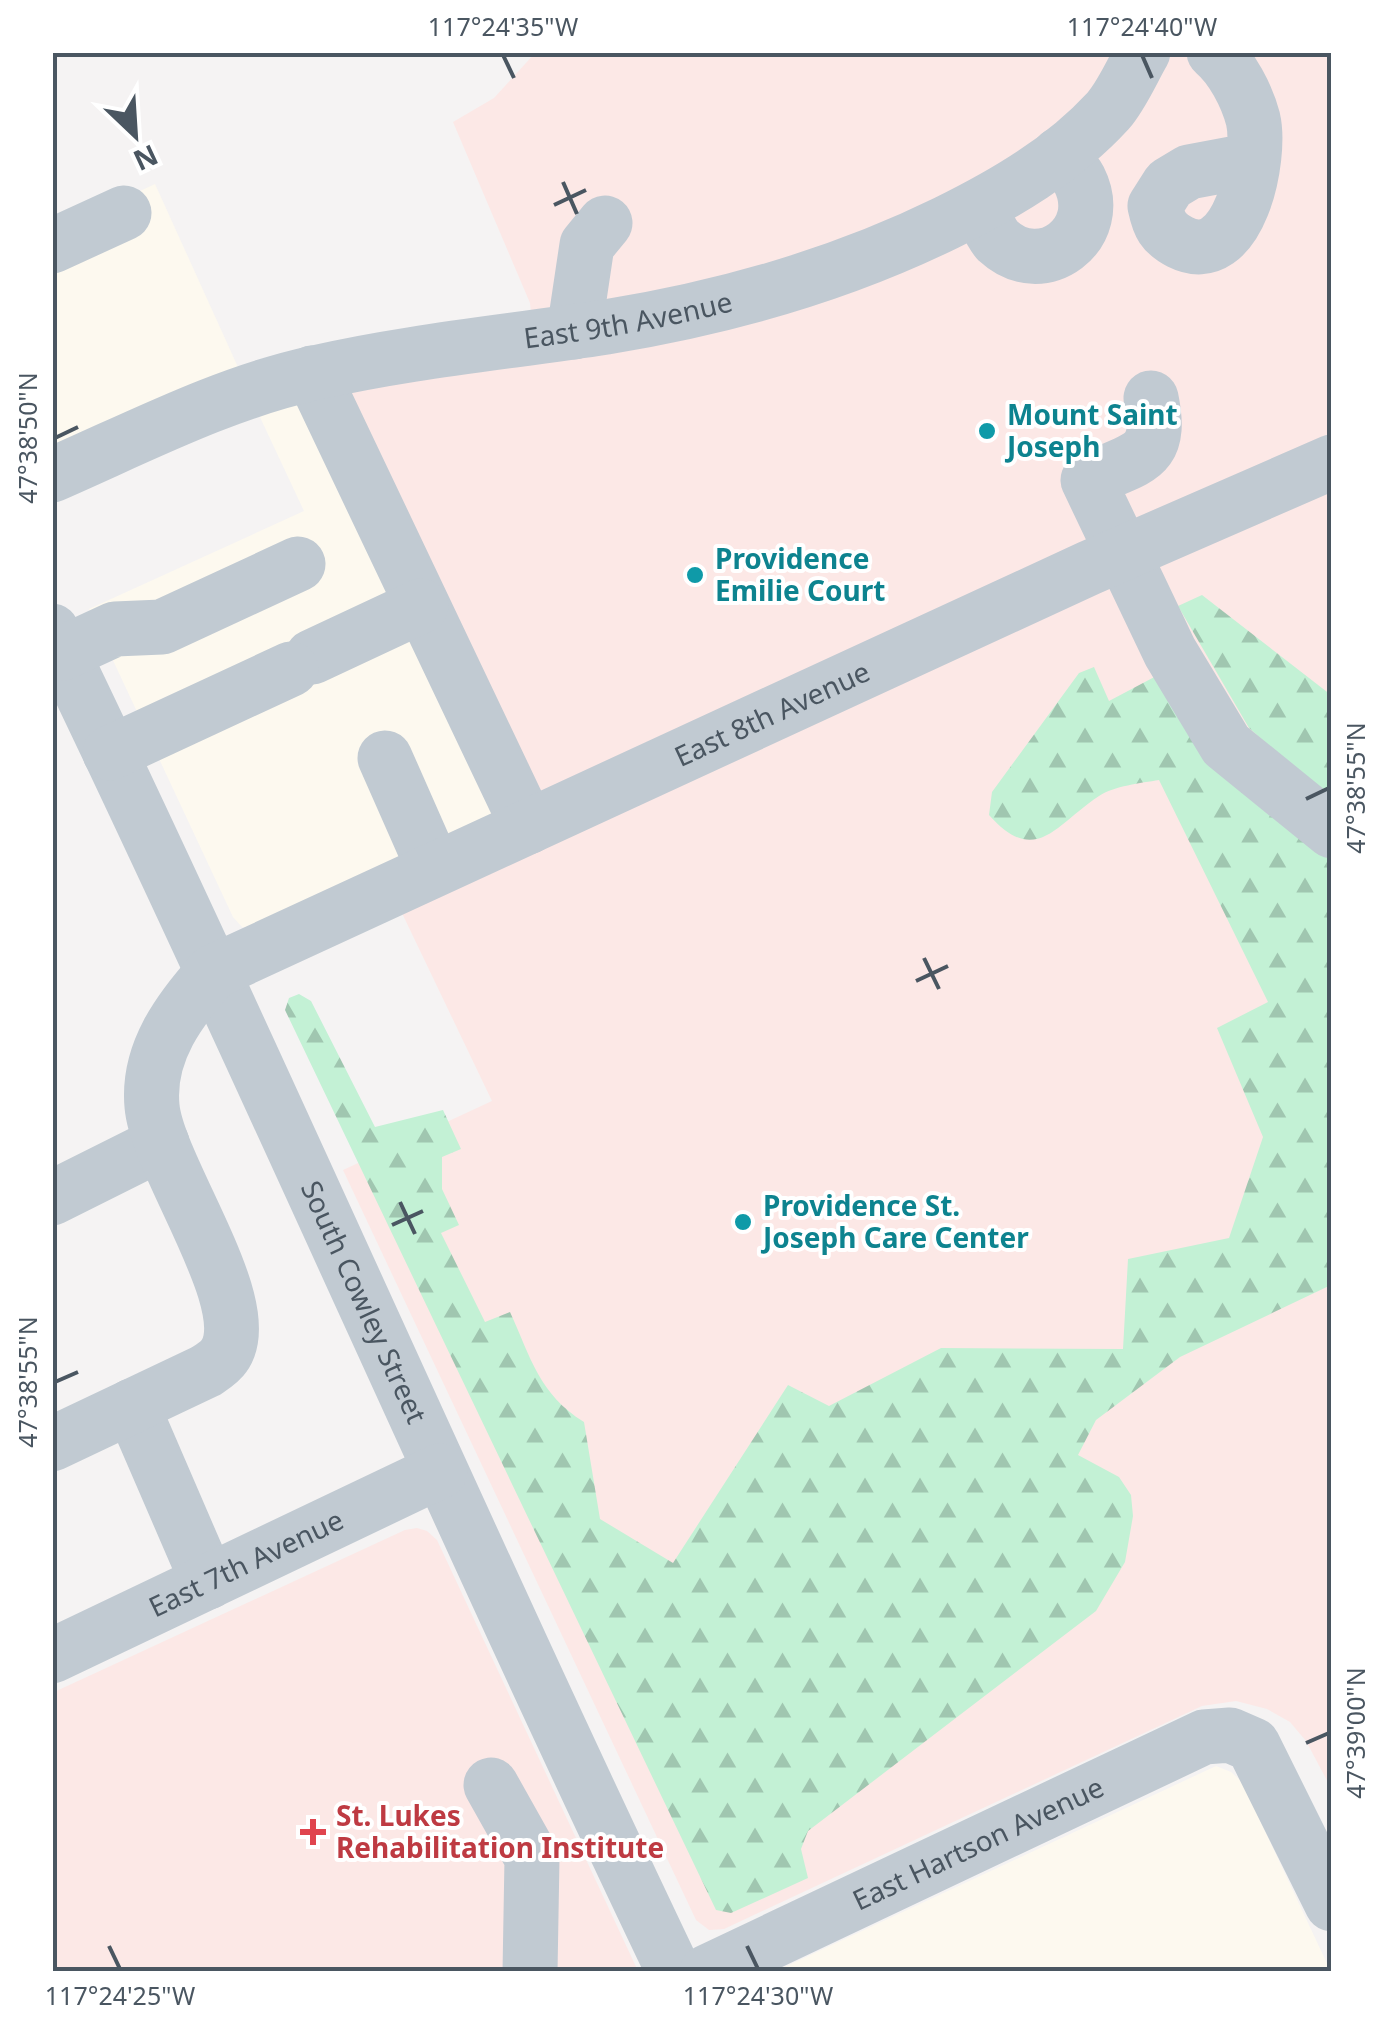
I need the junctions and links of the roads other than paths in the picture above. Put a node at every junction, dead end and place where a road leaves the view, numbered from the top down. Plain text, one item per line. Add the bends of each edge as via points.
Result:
1 (1143, 52) edge
2 (1214, 52) edge
3 (1059, 154) junction
4 (1254, 160) dead end
5 (979, 207) junction
6 (124, 213) dead end
7 (52, 246) edge
8 (312, 373) junction
9 (1152, 398) dead end
10 (1332, 462) edge
11 (52, 475) edge
12 (1122, 553) junction
13 (298, 564) dead end
14 (421, 606) junction
15 (58, 642) edge
16 (110, 753) junction
17 (385, 758) dead end
18 (528, 826) junction
19 (1332, 830) edge
20 (434, 869) junction
21 (213, 972) junction
22 (162, 1143) junction
23 (52, 1198) edge
24 (132, 1406) junction
25 (52, 1444) edge
26 (440, 1471) junction
27 (208, 1582) junction
28 (52, 1656) edge
29 (492, 1785) dead end
30 (1332, 1904) edge
31 (530, 1972) edge
32 (674, 1972) edge
33 (707, 1972) edge

1 - 3 street, East 9th Avenue via 1110,109
2 - 4 street via 1254,121
3 - 5 street, East 9th Avenue
3 - 5 street via 1085,199 1084,226 1067,248 1041,256 1014,252 996,239
5 - 8 street, East 9th Avenue via 834,270 732,301
6 - 7 street
8 - 11 street, East 9th Avenue via 240,395
8 - 14 street
9 - 12 street via 1154,444 1088,480
10 - 12 street, East 8th Avenue
12 - 18 street, East 8th Avenue
12 - 19 street via 1170,652 1226,744
13 - 15 street via 162,627
14 - 16 street
14 - 18 street
15 - 16 street, South Cowley Street
16 - 21 street, South Cowley Street
17 - 20 street
18 - 20 street, East 8th Avenue
20 - 21 street, East 8th Avenue
21 - 22 street via 179,1010 160,1051 152,1108
21 - 26 street, South Cowley Street
22 - 23 street
22 - 24 street via 227,1292 232,1320 224,1358
24 - 25 street
24 - 27 street
26 - 27 street, East 7th Avenue
26 - 32 street, South Cowley Street
27 - 28 street, East 7th Avenue
29 - 31 street via 532,1858
30 - 33 street, East Hartson Avenue via 1253,1745 1230,1735 1204,1737

